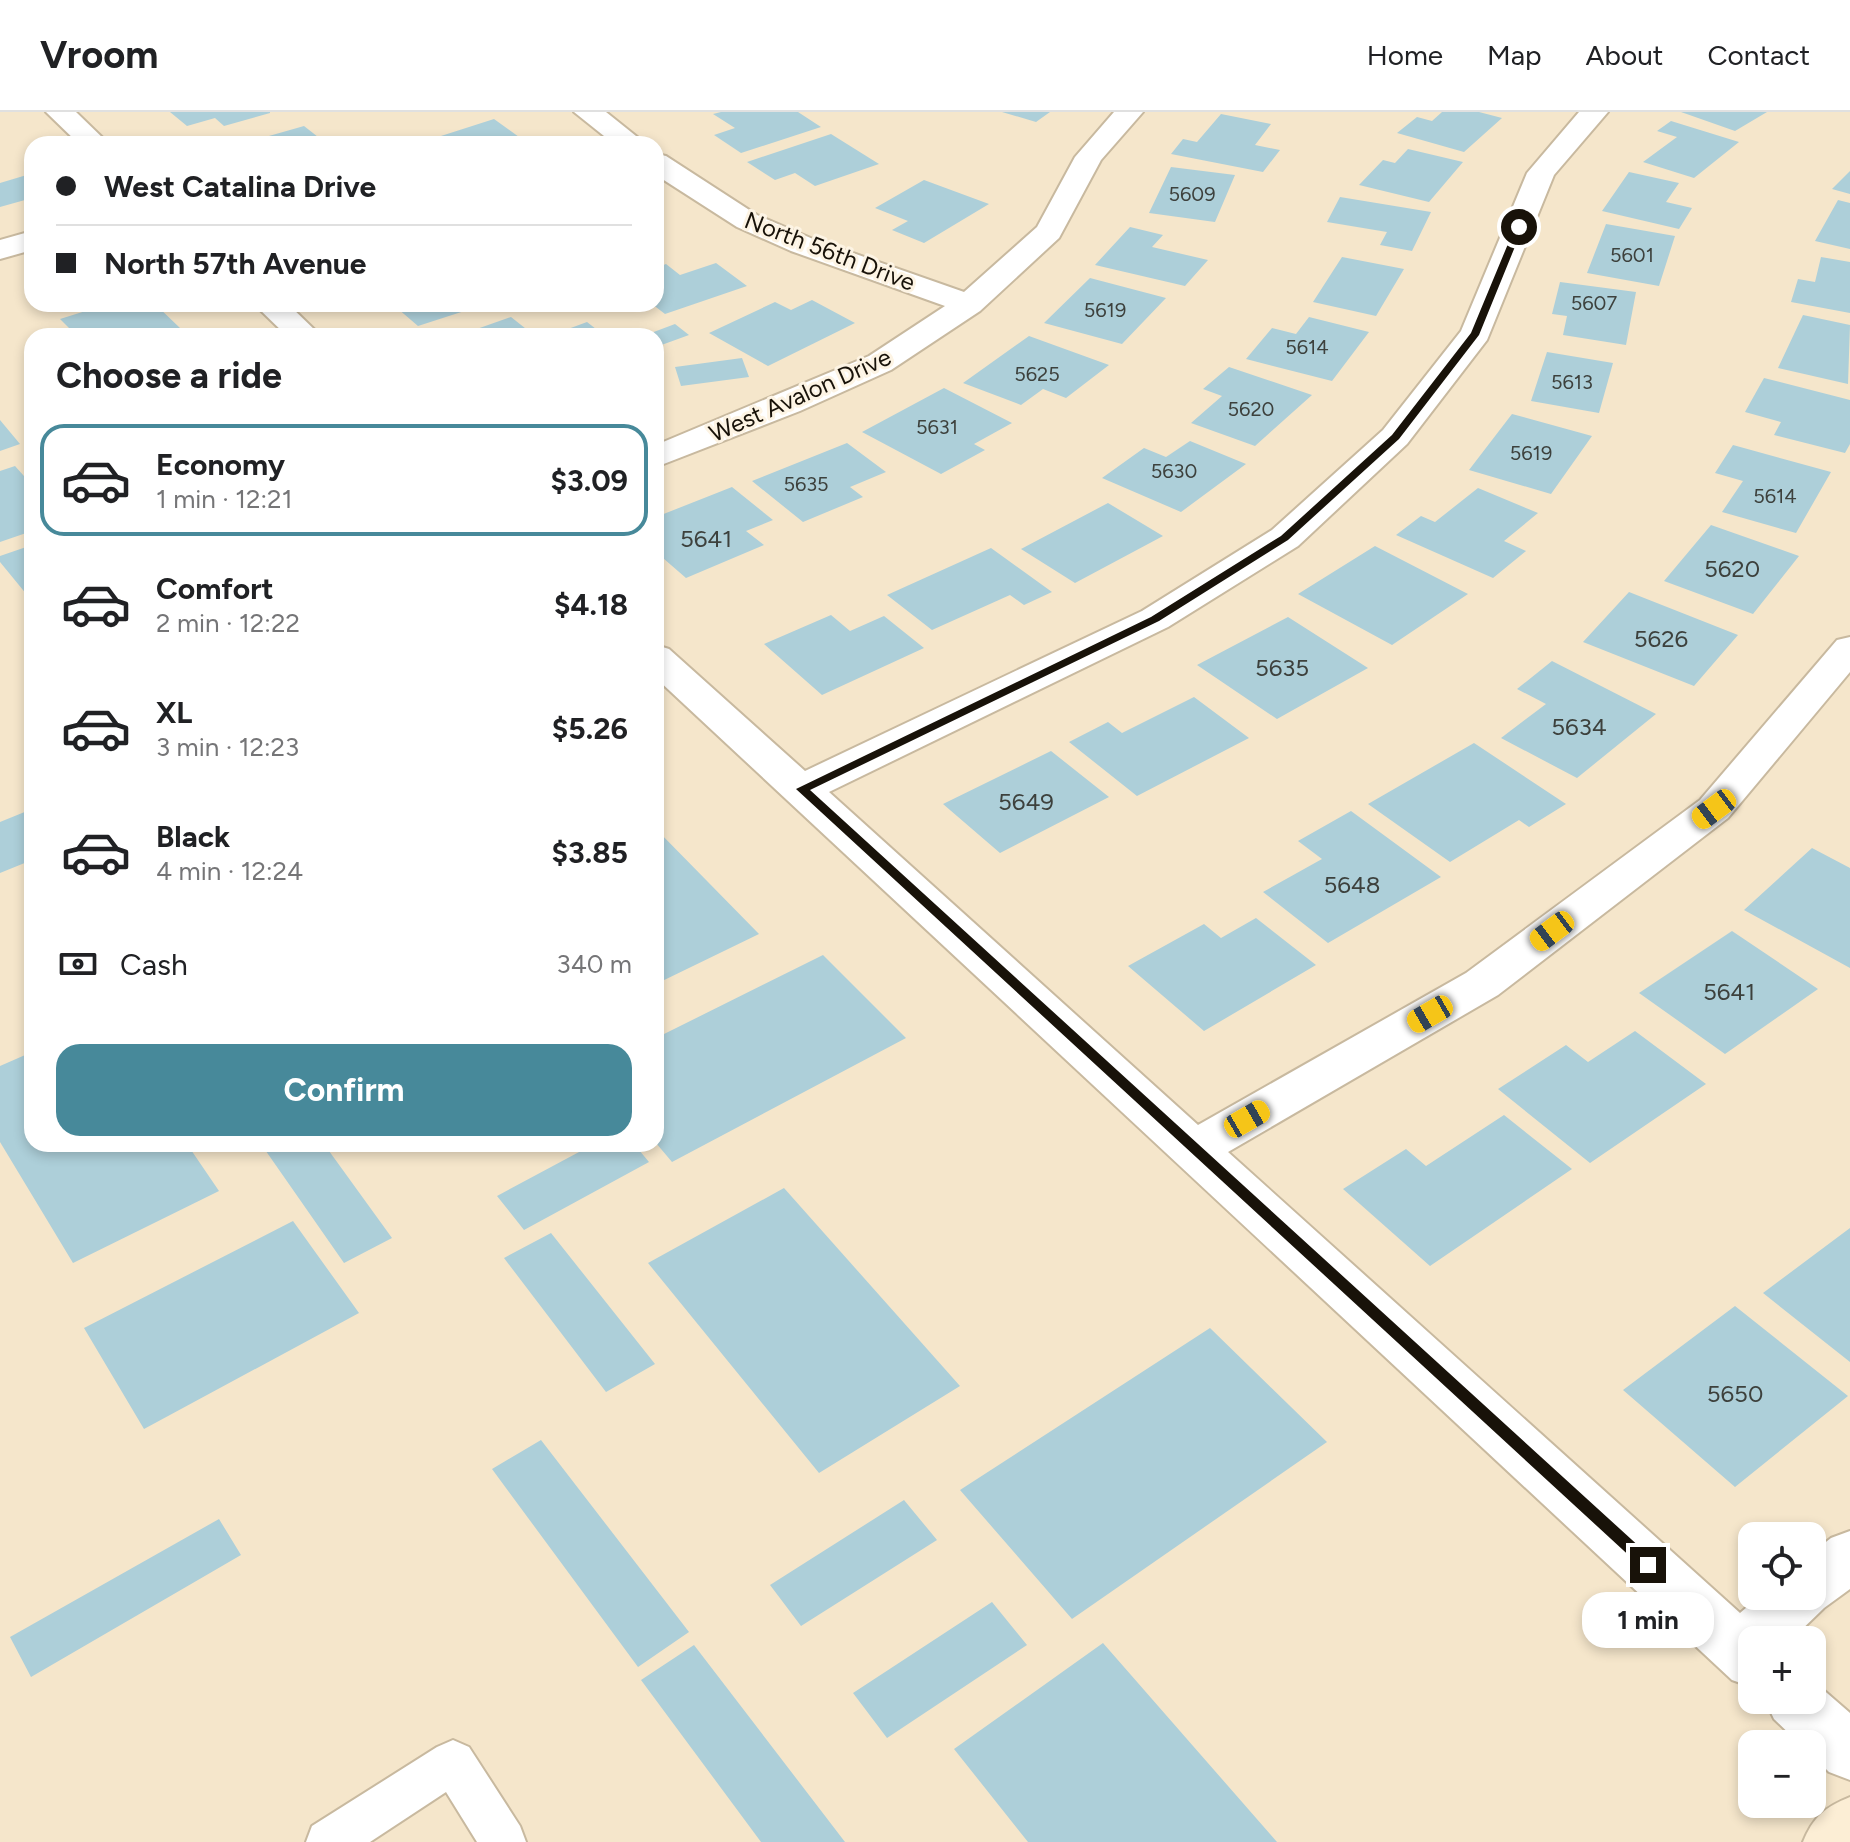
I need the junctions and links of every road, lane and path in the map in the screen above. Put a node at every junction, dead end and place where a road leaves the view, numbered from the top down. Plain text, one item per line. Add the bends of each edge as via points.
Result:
1 (60, 112) edge
2 (588, 112) edge
3 (1129, 112) edge
4 (1594, 112) edge
5 (86, 136) edge
6 (621, 136) edge
7 (664, 167) edge
8 (24, 242) edge
9 (0, 250) edge
10 (969, 304) junction
11 (279, 312) edge
12 (296, 328) edge
13 (664, 454) edge
14 (1850, 648) edge
15 (664, 664) edge
16 (802, 789) junction
17 (1195, 1149) junction
18 (1850, 1555) edge
19 (1826, 1575) edge
20 (1788, 1610) edge
21 (1773, 1626) edge
22 (1738, 1648) edge
23 (1809, 1714) edge
24 (1850, 1752) edge
25 (1850, 1826) edge
26 (329, 1842) edge
27 (503, 1842) edge
28 (1833, 1842) edge

1 - 5 street
2 - 6 street
3 - 10 street, West Avalon Drive via 1089,157 1049,232
4 - 16 street via 1541,173 1476,333 1395,437 1285,538 1155,619
7 - 10 street, North 56th Drive via 747,221
8 - 9 street
10 - 13 street, West Avalon Drive via 880,363
11 - 12 street
14 - 17 street via 1714,809 1482,984
15 - 16 street
16 - 17 street
17 - 22 street
18 - 19 street
20 - 21 street
23 - 24 street
25 - 28 main road
26 - 27 lane via 453,1762

